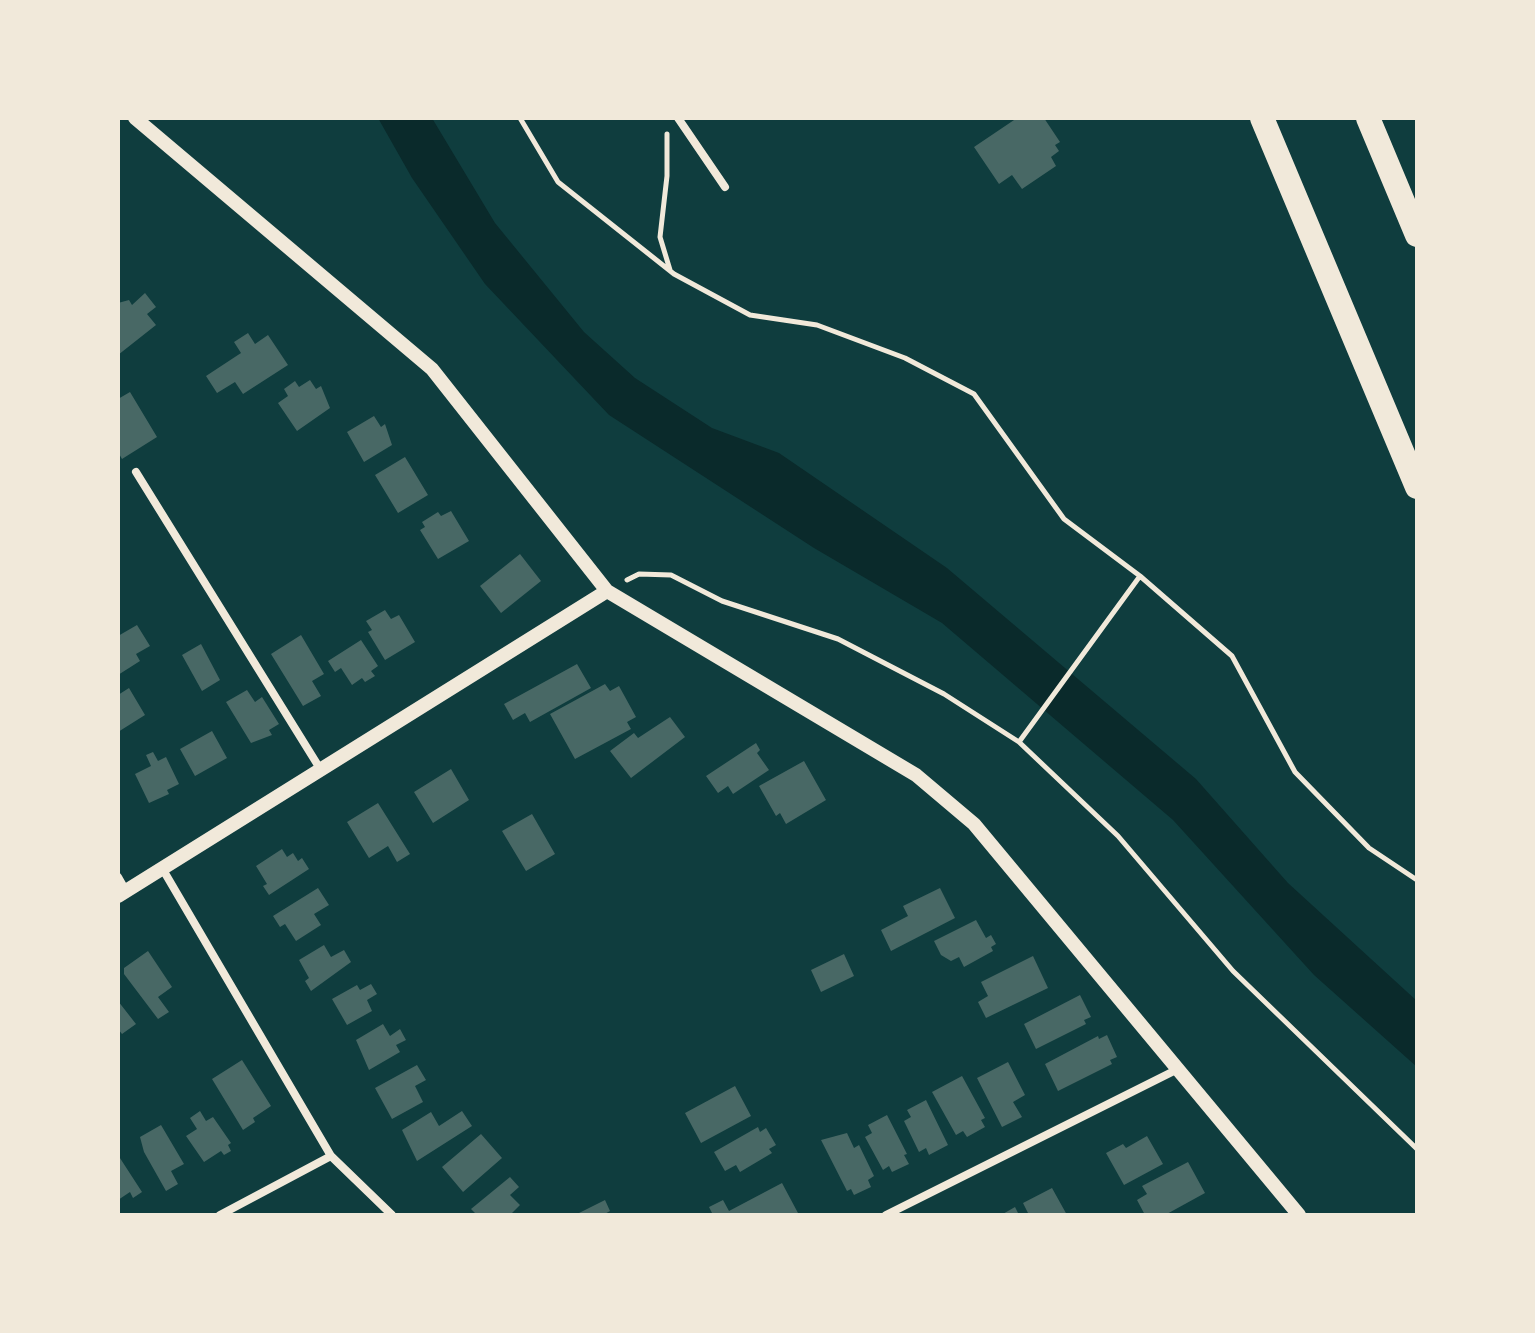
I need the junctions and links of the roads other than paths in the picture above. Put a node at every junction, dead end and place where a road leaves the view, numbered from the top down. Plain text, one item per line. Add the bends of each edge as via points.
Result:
1 (135, 118) edge
2 (678, 118) edge
3 (1262, 118) edge
4 (1368, 118) edge
5 (725, 187) dead end
6 (1417, 235) edge
7 (136, 472) dead end
8 (1417, 487) edge
9 (607, 591) junction
10 (319, 767) junction
11 (161, 867) junction
12 (118, 877) edge
13 (122, 893) edge
14 (1178, 1069) junction
15 (331, 1156) junction
16 (220, 1215) edge
17 (392, 1215) edge
18 (886, 1215) edge
19 (1299, 1215) edge

1 - 9 street via 432,369
2 - 5 street
3 - 8 highway
4 - 6 highway
7 - 10 street
9 - 10 street
9 - 14 street via 916,775 974,824
10 - 11 street
11 - 13 street
11 - 15 street
12 - 13 street
14 - 18 street
14 - 19 street
15 - 16 street
15 - 17 street

